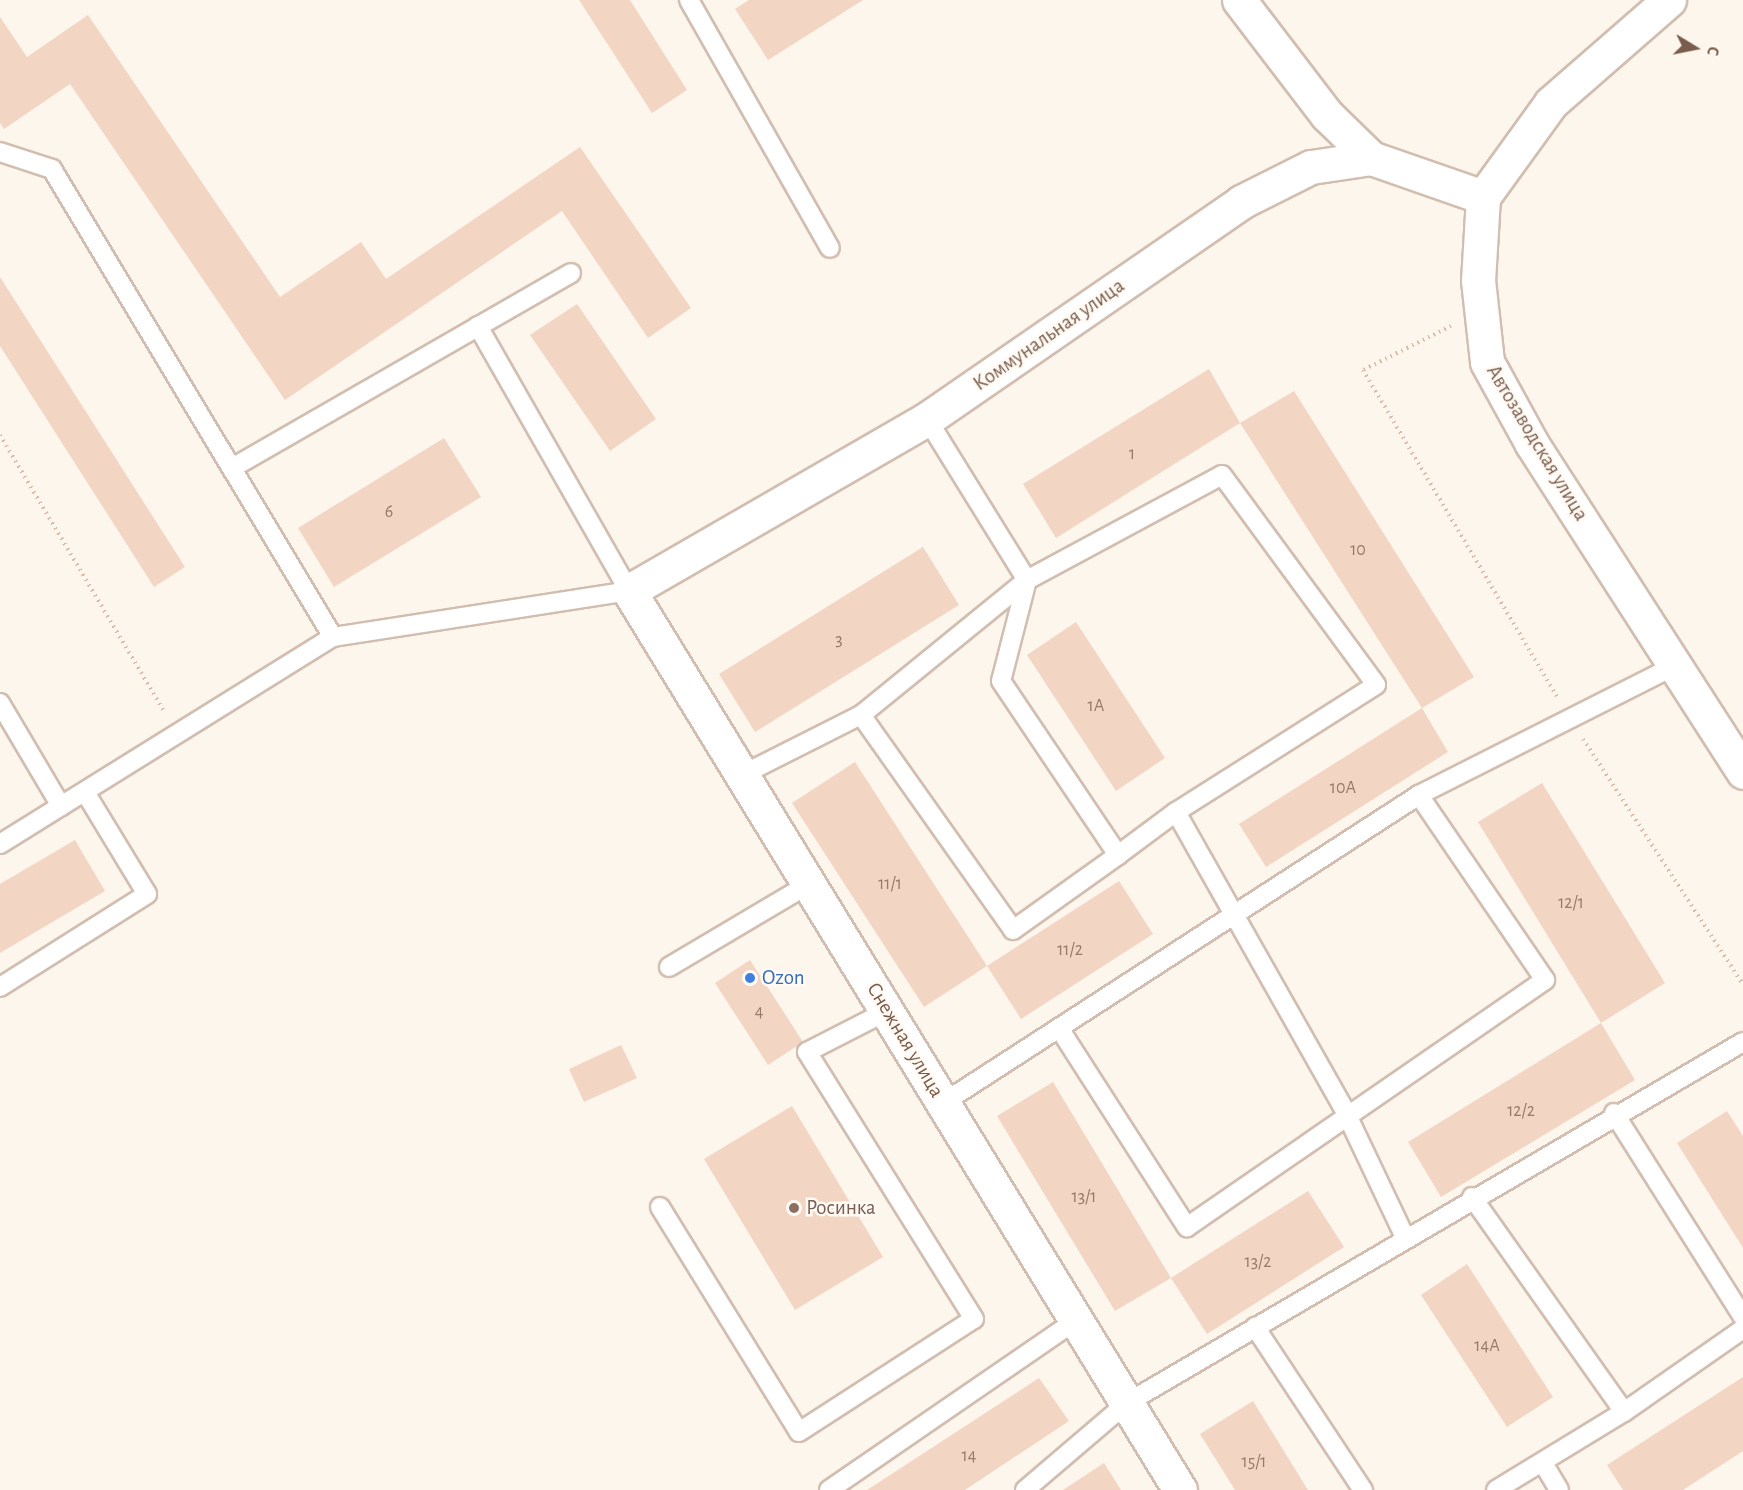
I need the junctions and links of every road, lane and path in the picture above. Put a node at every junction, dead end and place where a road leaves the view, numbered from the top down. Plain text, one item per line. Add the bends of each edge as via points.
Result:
1 (689, 0) edge
2 (1239, 0) edge
3 (1669, 0) edge
4 (0, 152) edge
5 (1371, 158) junction
6 (1483, 197) junction
7 (830, 248) dead end
8 (571, 273) dead end
9 (1481, 310) junction
10 (478, 326) junction
11 (927, 419) junction
12 (0, 435) edge
13 (232, 468) junction
14 (1027, 580) junction
15 (630, 591) junction
16 (333, 637) junction
17 (1676, 665) junction
18 (0, 703) edge
19 (861, 715) junction
20 (1572, 721) junction
21 (177, 734) junction
22 (1743, 772) edge
23 (742, 775) junction
24 (85, 792) junction
25 (1419, 795) junction
26 (61, 807) junction
27 (1176, 812) junction
28 (0, 844) edge
29 (1118, 855) junction
30 (809, 884) junction
31 (1232, 916) junction
32 (669, 967) dead end
33 (1743, 984) edge
34 (0, 987) edge
35 (887, 1011) junction
36 (1059, 1028) junction
37 (1743, 1042) edge
38 (943, 1103) junction
39 (1346, 1113) junction
40 (1614, 1113) junction
41 (1472, 1197) junction
42 (660, 1208) dead end
43 (1405, 1237) junction
44 (1743, 1317) edge
45 (1076, 1320) junction
46 (1255, 1327) junction
47 (1743, 1329) edge
48 (1126, 1403) junction
49 (1624, 1412) junction
50 (1543, 1463) junction
51 (829, 1490) edge
52 (1024, 1490) edge
53 (1180, 1490) edge
54 (1363, 1490) edge
55 (1496, 1490) edge
56 (1559, 1490) edge

1 - 7 lane
2 - 5 street via 1327,115
3 - 6 street via 1551,103
4 - 13 lane via 52,169
5 - 6 street, Коммунальная улица
5 - 11 street, Коммунальная улица via 1311,167 1241,202
6 - 9 street, Автозаводская улица
8 - 10 lane
9 - 17 street, Автозаводская улица via 1487,362 1532,444
9 - 20 path via 1364,370
10 - 13 lane
10 - 15 lane
11 - 14 lane
11 - 15 street, Коммунальная улица
12 - 21 path
13 - 16 lane
14 - 19 lane
14 - 27 lane via 1222,475 1376,686
14 - 29 lane via 1001,681
15 - 16 lane
15 - 23 street, Снежная улица
16 - 21 lane
17 - 20 lane
17 - 22 street, Автозаводская улица
18 - 26 lane
19 - 23 lane
19 - 29 lane via 1013,930
20 - 25 lane
20 - 33 path
21 - 24 lane
23 - 30 street, Снежная улица
24 - 26 lane
24 - 34 lane via 147,894
25 - 31 lane
25 - 39 lane via 1545,980
26 - 28 lane
27 - 29 lane
27 - 31 lane
30 - 32 lane
30 - 35 street, Снежная улица
31 - 36 lane
31 - 39 lane
35 - 38 street, Снежная улица
35 - 42 lane via 807,1052 974,1319 799,1431
36 - 38 lane
36 - 39 lane via 1187,1227
37 - 40 lane
38 - 45 street, Снежная улица
39 - 43 lane
40 - 41 lane
40 - 44 lane
41 - 43 lane
41 - 49 lane
43 - 46 lane
45 - 48 street, Снежная улица
45 - 51 lane
46 - 48 lane
46 - 54 lane
47 - 49 lane
48 - 52 lane
48 - 53 street, Снежная улица
49 - 50 lane
50 - 55 lane
50 - 56 lane

